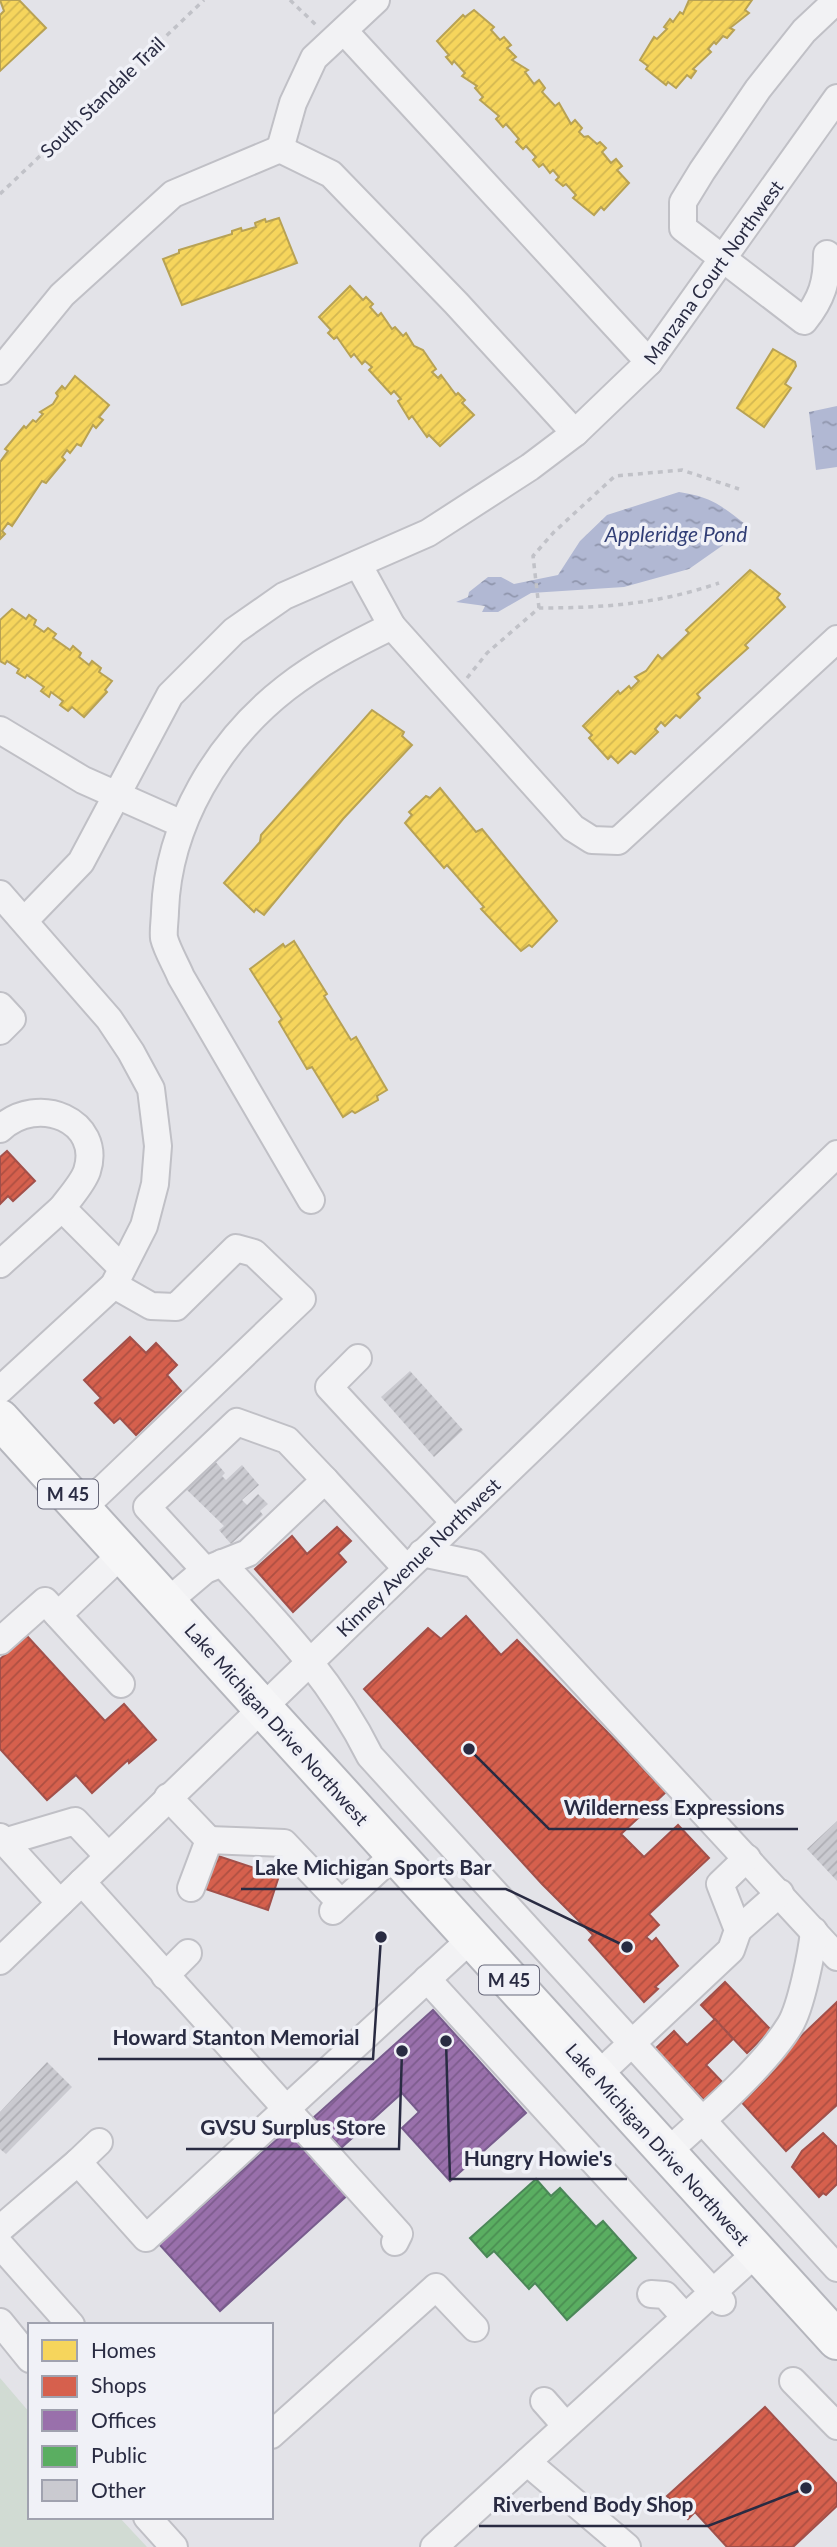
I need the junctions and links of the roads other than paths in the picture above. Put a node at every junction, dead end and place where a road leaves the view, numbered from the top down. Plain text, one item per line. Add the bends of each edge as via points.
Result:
1 (376, 0) edge
2 (836, 0) edge
3 (338, 36) junction
4 (835, 105) edge
5 (280, 149) junction
6 (827, 254) dead end
7 (724, 260) junction
8 (649, 362) junction
9 (0, 371) edge
10 (575, 433) junction
11 (358, 564) junction
12 (391, 626) junction
13 (837, 639) edge
14 (0, 730) edge
15 (116, 795) junction
16 (181, 824) junction
17 (0, 894) edge
18 (25, 920) junction
19 (0, 1006) edge
20 (0, 1031) edge
21 (0, 1129) edge
22 (837, 1154) edge
23 (311, 1200) dead end
24 (62, 1208) junction
25 (0, 1264) edge
26 (118, 1277) junction
27 (358, 1358) dead end
28 (1, 1416) edge
29 (325, 1480) junction
30 (82, 1509) junction
31 (454, 1522) junction
32 (122, 1554) junction
33 (414, 1560) junction
34 (213, 1566) junction
35 (166, 1603) junction
36 (58, 1615) junction
37 (0, 1642) edge
38 (311, 1659) junction
39 (121, 1684) dead end
40 (261, 1707) junction
41 (168, 1797) junction
42 (2, 1840) edge
43 (209, 1840) junction
44 (395, 1854) junction
45 (108, 1856) junction
46 (747, 1858) junction
47 (82, 1882) junction
48 (191, 1888) dead end
49 (780, 1893) junction
50 (60, 1903) junction
51 (738, 1930) junction
52 (814, 1931) junction
53 (472, 1938) junction
54 (188, 1953) dead end
55 (837, 1956) edge
56 (0, 1961) edge
57 (166, 1976) junction
58 (427, 1979) junction
59 (633, 2044) junction
60 (597, 2076) junction
61 (285, 2111) junction
62 (702, 2120) junction
63 (99, 2142) dead end
64 (666, 2153) junction
65 (78, 2162) junction
66 (0, 2229) edge
67 (397, 2238) dead end
68 (0, 2245) edge
69 (757, 2252) junction
70 (837, 2268) edge
71 (651, 2294) dead end
72 (717, 2297) junction
73 (0, 2322) edge
74 (70, 2323) edge
75 (465, 2325) dead end
76 (677, 2330) junction
77 (837, 2340) edge
78 (28, 2357) edge
79 (793, 2381) dead end
80 (544, 2401) dead end
81 (580, 2419) junction
82 (837, 2426) edge
83 (273, 2433) edge
84 (527, 2462) junction
85 (434, 2547) edge
86 (627, 2547) edge

1 - 3 street
2 - 7 street via 758,89 682,202 683,228
3 - 5 street via 314,58 293,103
3 - 8 street
4 - 7 street, Manzana Court Northwest
5 - 9 street via 173,194 62,295
5 - 10 street via 331,174
6 - 7 street via 827,280 818,304 804,321
7 - 8 street, Manzana Court Northwest
8 - 10 street, Manzana Court Northwest
10 - 11 street, Manzana Court Northwest via 428,533
11 - 12 street
11 - 15 street, Manzana Court Northwest via 284,596 234,631 170,695
12 - 13 street via 573,828 592,840 618,841
12 - 16 street via 340,652 286,688 242,729
14 - 15 street
15 - 16 street
15 - 18 street, Manzana Court Northwest via 81,862
16 - 23 street via 166,888 164,938 181,977
17 - 18 street
18 - 26 street via 109,1019 150,1089 158,1146 155,1184 144,1226
19 - 20 street via 12,1019
21 - 24 street via 9,1120 43,1110 65,1115 82,1135 88,1150 87,1171
22 - 31 street, Kinney Avenue Northwest
24 - 25 street
24 - 26 street
26 - 28 street
26 - 30 street via 151,1306 176,1307 236,1248 254,1253 302,1298
27 - 31 street via 328,1387
28 - 30 highway, Lake Michigan Drive Northwest / M 45
29 - 33 street
29 - 34 street via 248,1553
29 - 34 street via 287,1440 237,1422 147,1507
30 - 32 highway, Lake Michigan Drive Northwest / M 45
31 - 33 street, Kinney Avenue Northwest
32 - 35 highway, Lake Michigan Drive Northwest / M 45
32 - 36 street
33 - 38 street, Kinney Avenue Northwest
33 - 46 street via 474,1564
34 - 35 street
34 - 38 street
35 - 40 highway, Lake Michigan Drive Northwest / M 45
36 - 37 street via 45,1601
36 - 39 street
38 - 40 street, Kinney Avenue Northwest
38 - 59 street via 351,1717 370,1756
40 - 41 street, Kinney Avenue Northwest
40 - 44 highway, Lake Michigan Drive Northwest / M 45
41 - 43 street
41 - 45 street, Kinney Avenue Northwest
42 - 45 street via 75,1821
42 - 50 street
43 - 44 street via 284,1843 337,1907
43 - 48 street
44 - 53 highway, Lake Michigan Drive Northwest / M 45
45 - 47 street, Kinney Avenue Northwest
46 - 49 street
46 - 51 street via 720,1884
47 - 50 street, Kinney Avenue Northwest
47 - 57 street
49 - 51 street
49 - 52 street
50 - 56 street, Kinney Avenue Northwest
51 - 59 street via 731,1950
52 - 55 street
52 - 62 street via 791,2023
53 - 58 street
53 - 60 highway, Lake Michigan Drive Northwest / M 45
54 - 57 street
57 - 61 street
58 - 61 street via 380,2010 327,2059
58 - 72 street
59 - 60 street
59 - 62 street
60 - 64 highway, Lake Michigan Drive Northwest / M 45
61 - 65 street via 232,2146 185,2190 146,2238
61 - 67 street
62 - 64 street
62 - 70 street
63 - 65 street
64 - 69 highway, Lake Michigan Drive Northwest / M 45
65 - 66 street
68 - 74 street
69 - 72 street
69 - 77 highway, Lake Michigan Drive Northwest / M 45
71 - 76 street via 665,2295
72 - 76 street
73 - 78 street
75 - 83 street via 436,2287
76 - 81 street
79 - 82 street
80 - 81 street
81 - 84 street
84 - 85 street via 458,2515
84 - 86 street

